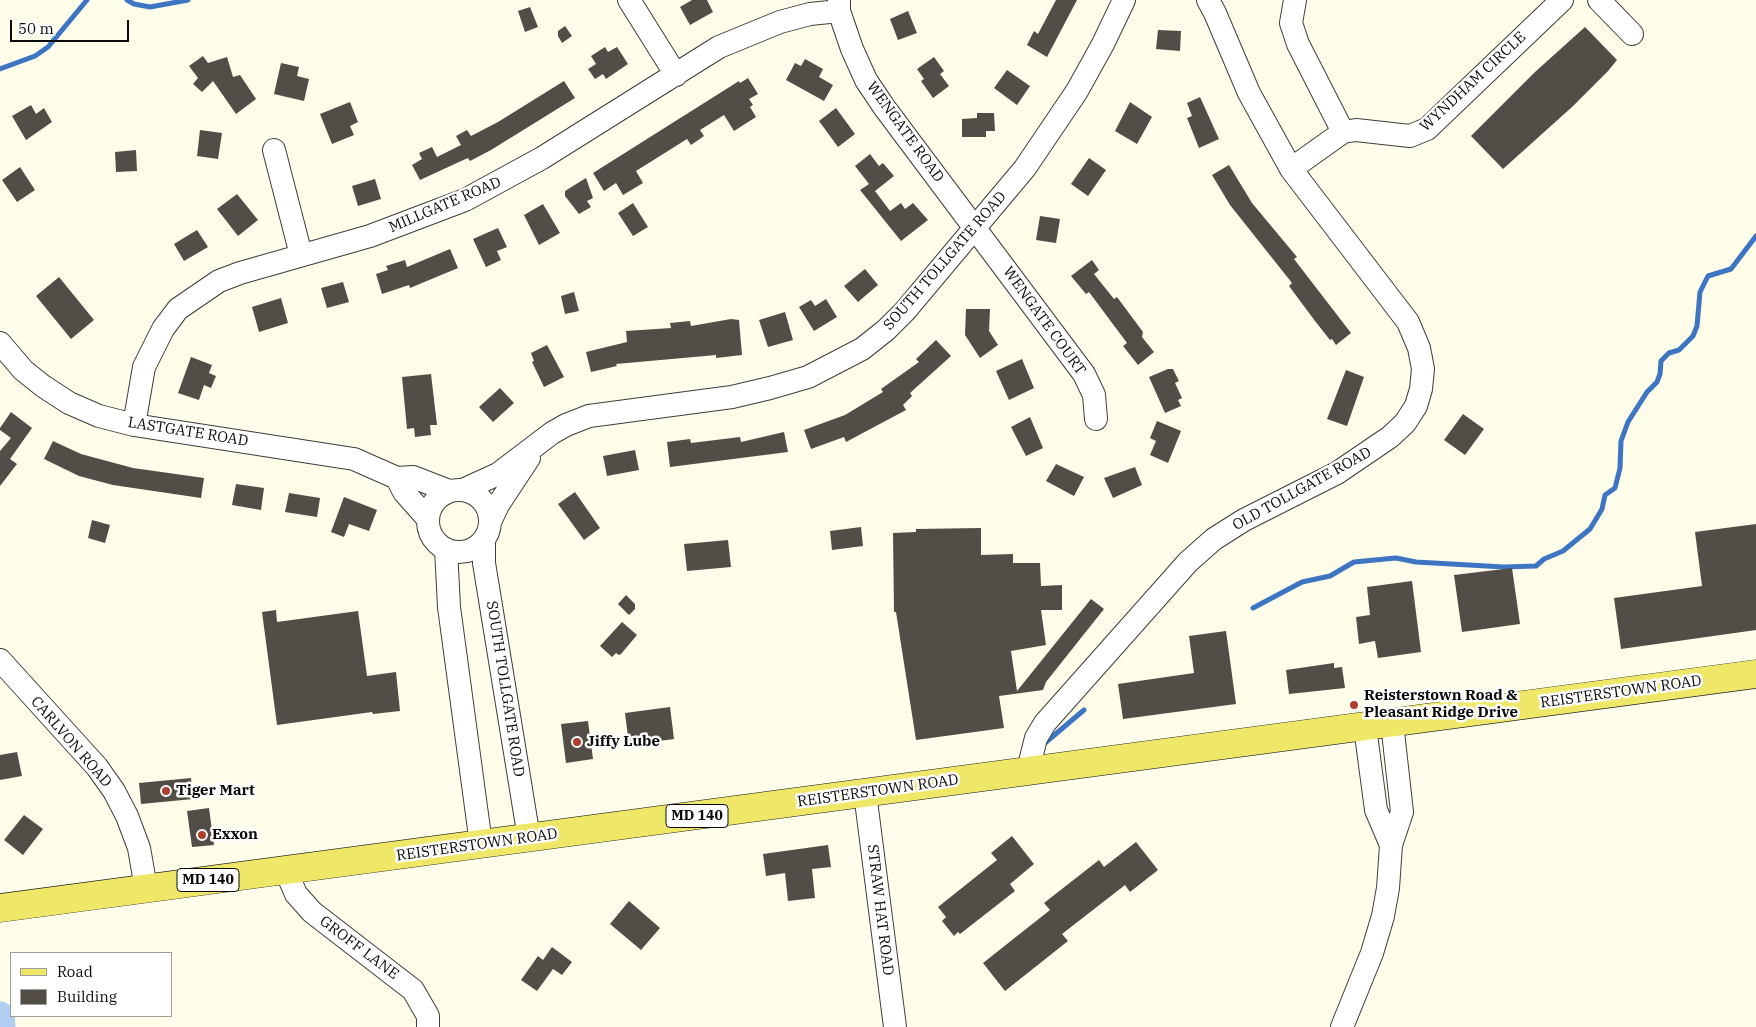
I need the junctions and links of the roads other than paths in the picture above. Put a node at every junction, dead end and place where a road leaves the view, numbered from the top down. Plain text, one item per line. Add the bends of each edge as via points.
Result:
1 (629, 0) edge
2 (1124, 0) edge
3 (1208, 0) edge
4 (1295, 0) edge
5 (1562, 0) edge
6 (1599, 0) edge
7 (839, 5) edge
8 (1632, 34) dead end
9 (676, 75) junction
10 (1343, 132) junction
11 (274, 150) dead end
12 (1291, 169) junction
13 (976, 228) junction
14 (301, 256) junction
15 (0, 343) edge
16 (1096, 419) dead end
17 (134, 425) junction
18 (536, 446) junction
19 (397, 478) junction
20 (457, 490) junction
21 (428, 518) junction
22 (487, 531) junction
23 (446, 549) junction
24 (0, 660) edge
25 (1756, 674) edge
26 (1392, 723) junction
27 (1364, 727) junction
28 (1028, 770) junction
29 (865, 793) junction
30 (529, 838) junction
31 (481, 844) junction
32 (1391, 845) junction
33 (286, 871) junction
34 (146, 888) junction
35 (6, 907) edge
36 (428, 1027) edge
37 (895, 1027) edge
38 (1342, 1027) edge

1 - 9 street
2 - 13 street, SOUTH TOLLGATE ROAD via 1103,44 1050,132
3 - 12 street, OLD TOLLGATE ROAD via 1249,93
4 - 10 street via 1291,23 1298,44
5 - 10 street, WYNDHAM CIRCLE via 1427,129 1410,136 1356,130
6 - 8 street
7 - 9 street, MILLGATE ROAD via 764,28 719,47
7 - 13 street, WENGATE ROAD via 852,49 866,80
9 - 14 street, MILLGATE ROAD via 511,176 465,200 370,236
10 - 12 street
11 - 14 street
12 - 28 street, OLD TOLLGATE ROAD via 1408,322 1419,348 1423,369 1416,406 1405,423 1369,452 1337,473 1244,520 1214,539 1188,562 1045,723 1036,738
13 - 16 street, WENGATE COURT via 1084,374 1094,395
13 - 18 street, SOUTH TOLLGATE ROAD via 886,330 837,363 808,377 732,397 589,416 566,425
14 - 17 street, MILLGATE ROAD via 219,281 178,309 151,348 144,367
15 - 17 street, LASTGATE ROAD via 23,370 69,403
17 - 19 street, LASTGATE ROAD via 354,458
18 - 20 street, SOUTH TOLLGATE ROAD via 498,474
18 - 22 street, SOUTH TOLLGATE ROAD via 498,505
19 - 20 street, LASTGATE ROAD via 413,477
19 - 21 street via 404,492
20 - 21 street via 433,503
20 - 22 street via 483,501 488,508
21 - 23 street via 432,536
22 - 23 street via 471,550 455,552
22 - 30 street, SOUTH TOLLGATE ROAD via 484,563
23 - 31 street via 449,607
24 - 34 street, CARLVON ROAD via 97,767 114,791 139,848
25 - 26 main road, REISTERSTOWN ROAD / MD 140
26 - 27 main road, REISTERSTOWN ROAD / MD 140
26 - 32 street via 1402,812
27 - 28 main road, REISTERSTOWN ROAD / MD 140
27 - 32 street via 1376,810
28 - 29 main road, REISTERSTOWN ROAD / MD 140
29 - 30 main road, REISTERSTOWN ROAD / MD 140
29 - 37 street, STRAW HAT ROAD
30 - 31 main road, REISTERSTOWN ROAD / MD 140
31 - 33 main road, REISTERSTOWN ROAD / MD 140
32 - 38 street via 1384,916
33 - 34 main road, REISTERSTOWN ROAD / MD 140
33 - 36 street, GROFF LANE via 296,894 312,912 413,990 428,1016
34 - 35 main road, REISTERSTOWN ROAD / MD 140

